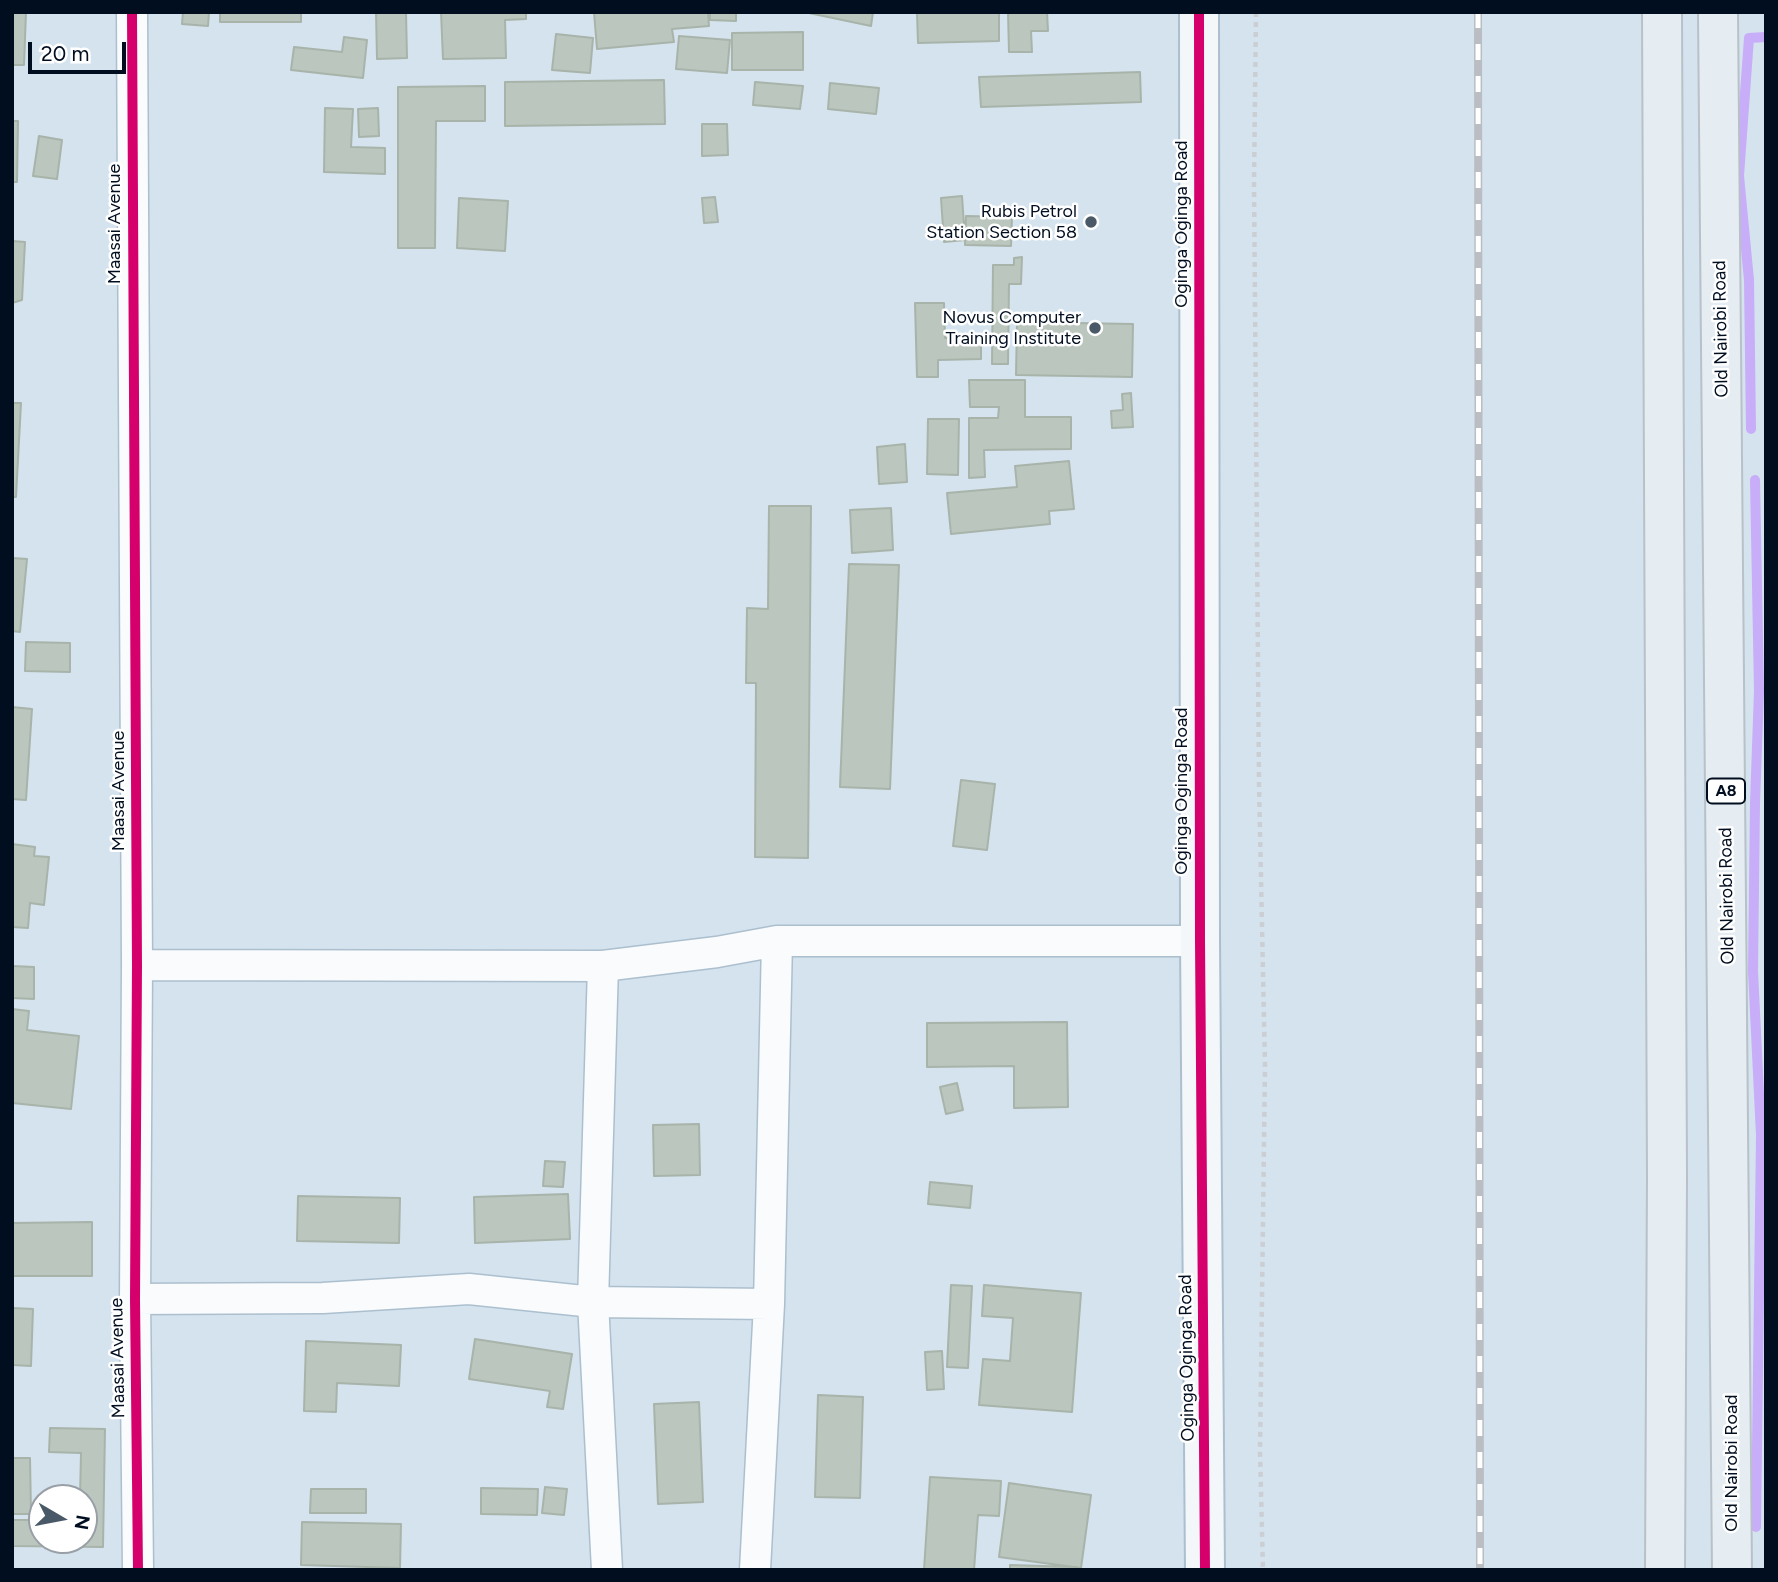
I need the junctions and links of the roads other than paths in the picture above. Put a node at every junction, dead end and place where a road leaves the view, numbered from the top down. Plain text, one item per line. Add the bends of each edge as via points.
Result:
1 (132, 12) edge
2 (1199, 12) edge
3 (1662, 12) edge
4 (1718, 12) edge
5 (1200, 940) junction
6 (777, 941) junction
7 (137, 965) junction
8 (603, 967) junction
9 (135, 1298) junction
10 (593, 1302) junction
11 (769, 1304) junction
12 (138, 1570) edge
13 (607, 1570) edge
14 (755, 1570) edge
15 (1205, 1570) edge
16 (1665, 1570) edge
17 (1732, 1570) edge

1 - 7 street, Maasai Avenue
2 - 5 street, Oginga Oginga Road
3 - 16 highway via 1668,1178
4 - 17 highway, Old Nairobi Road / A8
5 - 6 street
5 - 15 street, Oginga Oginga Road
6 - 8 street
6 - 11 street
7 - 8 street
7 - 9 street, Maasai Avenue
8 - 10 street
9 - 10 street via 323,1298 469,1289
9 - 12 street, Maasai Avenue
10 - 11 street
10 - 13 street
11 - 14 street

